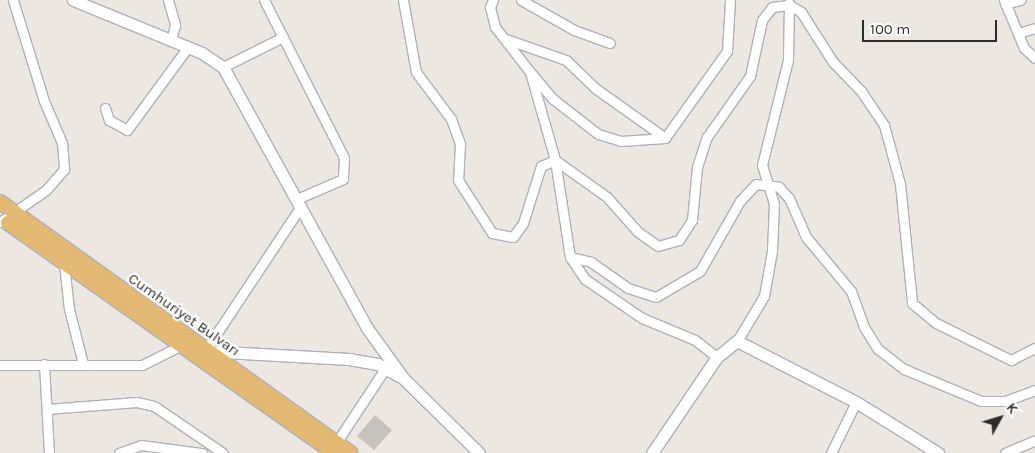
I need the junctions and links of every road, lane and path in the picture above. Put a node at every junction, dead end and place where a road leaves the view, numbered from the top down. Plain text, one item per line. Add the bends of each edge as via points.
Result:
1 (13, 0) edge
2 (73, 0) edge
3 (168, 0) edge
4 (264, 0) edge
5 (403, 0) edge
6 (493, 0) edge
7 (521, 0) edge
8 (730, 0) edge
9 (1020, 0) edge
10 (789, 2) edge
11 (1005, 2) edge
12 (1035, 28) edge
13 (1018, 33) junction
14 (283, 37) junction
15 (506, 39) junction
16 (171, 40) junction
17 (610, 43) dead end
18 (188, 47) junction
19 (1035, 58) edge
20 (223, 67) junction
21 (530, 72) junction
22 (105, 108) dead end
23 (666, 138) junction
24 (555, 160) junction
25 (767, 184) junction
26 (0, 202) edge
27 (299, 203) junction
28 (4, 218) edge
29 (570, 257) junction
30 (64, 264) junction
31 (737, 341) junction
32 (178, 347) junction
33 (1035, 348) edge
34 (205, 350) junction
35 (717, 357) junction
36 (44, 364) junction
37 (83, 364) junction
38 (388, 364) junction
39 (0, 365) edge
40 (1035, 390) edge
41 (856, 402) junction
42 (46, 409) junction
43 (1035, 440) edge
44 (335, 448) edge
45 (922, 449) edge
46 (49, 453) edge
47 (119, 453) edge
48 (202, 453) edge
49 (223, 453) edge
50 (350, 453) edge
51 (479, 453) edge
52 (652, 453) edge
53 (831, 453) edge
54 (938, 453) edge
55 (1005, 453) edge

1 - 28 street via 44,101 62,143 64,169 46,190
2 - 16 street
3 - 16 street via 175,25
4 - 14 street
5 - 24 street via 416,72 451,119 460,144 458,180 492,233 513,236 523,223 541,166
6 - 15 street via 490,7 495,27
7 - 17 street via 574,30
8 - 23 street via 727,51
9 - 11 street
10 - 24 street via 772,7 762,20 750,76 707,137 697,167 692,220 679,240 658,246 638,232 607,196
10 - 25 street via 788,60 762,165
10 - 33 street via 802,12 833,62 861,91 884,125 900,184 912,303 936,323 1011,360
11 - 13 street
12 - 13 street
13 - 19 street via 1024,48
14 - 20 street
14 - 27 street via 344,158 343,179
15 - 21 street
15 - 23 street via 566,60 595,88
16 - 18 street
18 - 20 street
18 - 22 street via 127,130 108,120
20 - 27 street
21 - 23 street via 570,115 598,134 621,141
21 - 24 street
24 - 29 street
25 - 29 street via 756,184 740,201 700,271 656,296 628,288 591,262
25 - 31 street via 774,204 772,252 764,296
25 - 40 street via 779,187 789,198 806,237 851,291 864,327 878,349 904,369 981,401 1005,401
26 - 28 main road, Cumhuriyet Bulvarı
27 - 34 street
27 - 38 street
28 - 30 main road, Cumhuriyet Bulvarı
28 - 34 main road, Cumhuriyet Bulvarı
29 - 35 street via 585,279 642,318 695,340
30 - 32 main road, Cumhuriyet Bulvarı
30 - 37 street via 69,309
31 - 35 street
31 - 41 street
32 - 34 street
32 - 37 street via 142,365
32 - 44 main road, Cumhuriyet Bulvarı
34 - 38 street
34 - 44 main road, Cumhuriyet Bulvarı
35 - 52 street
36 - 37 street
36 - 39 street
36 - 42 street
38 - 44 street
38 - 51 street
41 - 45 street
41 - 53 street
42 - 46 street
42 - 49 street via 137,402 154,406
43 - 55 street
44 - 50 main road, Cumhuriyet Bulvarı
45 - 54 street
47 - 48 street via 141,445

